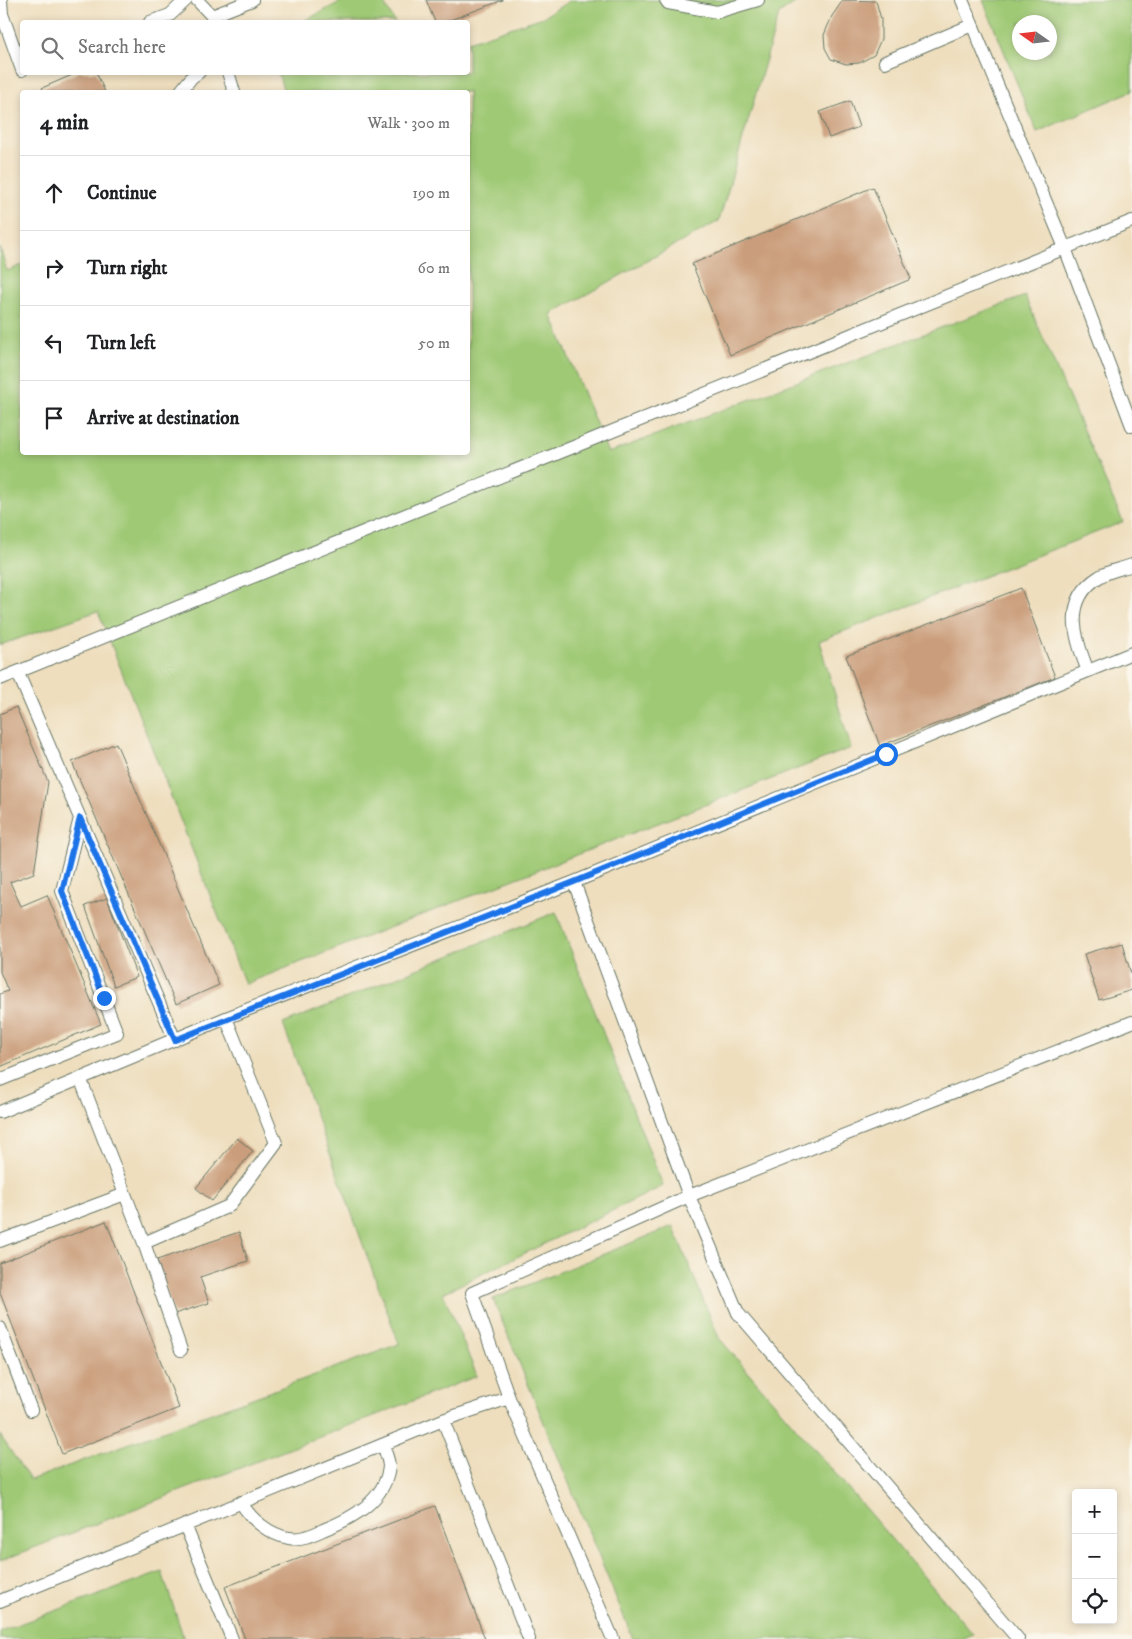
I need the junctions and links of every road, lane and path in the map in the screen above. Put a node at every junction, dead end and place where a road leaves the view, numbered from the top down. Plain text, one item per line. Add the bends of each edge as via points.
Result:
1 (1, 0) edge
2 (186, 0) edge
3 (197, 0) edge
4 (252, 0) edge
5 (666, 0) edge
6 (758, 0) edge
7 (962, 0) edge
8 (212, 19) edge
9 (156, 20) edge
10 (972, 25) junction
11 (885, 62) dead end
12 (20, 63) edge
13 (195, 75) edge
14 (229, 75) edge
15 (182, 90) edge
16 (233, 90) edge
17 (1132, 221) edge
18 (1065, 248) junction
19 (1132, 426) edge
20 (1132, 565) edge
21 (1132, 653) edge
22 (1088, 671) junction
23 (18, 673) junction
24 (0, 679) edge
25 (80, 818) junction
26 (574, 882) junction
27 (226, 1018) junction
28 (1132, 1022) edge
29 (175, 1040) junction
30 (80, 1078) junction
31 (0, 1080) edge
32 (0, 1112) edge
33 (125, 1194) junction
34 (689, 1196) junction
35 (0, 1241) edge
36 (144, 1243) junction
37 (0, 1328) edge
38 (181, 1350) dead end
39 (509, 1398) junction
40 (31, 1410) dead end
41 (443, 1420) junction
42 (383, 1444) junction
43 (241, 1502) junction
44 (185, 1525) junction
45 (0, 1601) edge
46 (232, 1639) edge
47 (530, 1639) edge
48 (612, 1639) edge
49 (1018, 1639) edge

1 - 12 lane via 2,14
2 - 9 lane via 170,15
3 - 8 lane
4 - 8 lane
5 - 6 lane via 717,12
7 - 10 lane
10 - 11 lane
10 - 18 lane
13 - 15 lane
14 - 16 lane
17 - 18 lane
18 - 19 lane
18 - 23 lane
20 - 22 lane via 1089,584 1078,602 1074,622 1076,640
21 - 22 lane
22 - 26 lane
23 - 24 lane
23 - 25 lane
25 - 29 lane
25 - 31 lane via 62,891 117,1034
26 - 27 lane
26 - 34 lane
27 - 29 lane
27 - 36 lane via 276,1143 229,1206
28 - 34 lane
29 - 30 lane
30 - 32 lane
30 - 33 lane
33 - 35 lane
33 - 36 lane
34 - 39 lane via 472,1293
34 - 49 lane via 738,1313
36 - 38 lane
37 - 40 lane
39 - 41 lane
39 - 48 lane
41 - 42 lane
41 - 47 lane
42 - 43 lane
42 - 43 lane via 389,1465 385,1481 372,1500 346,1521 304,1538 289,1538 247,1514
43 - 44 lane
44 - 45 lane
44 - 46 lane

